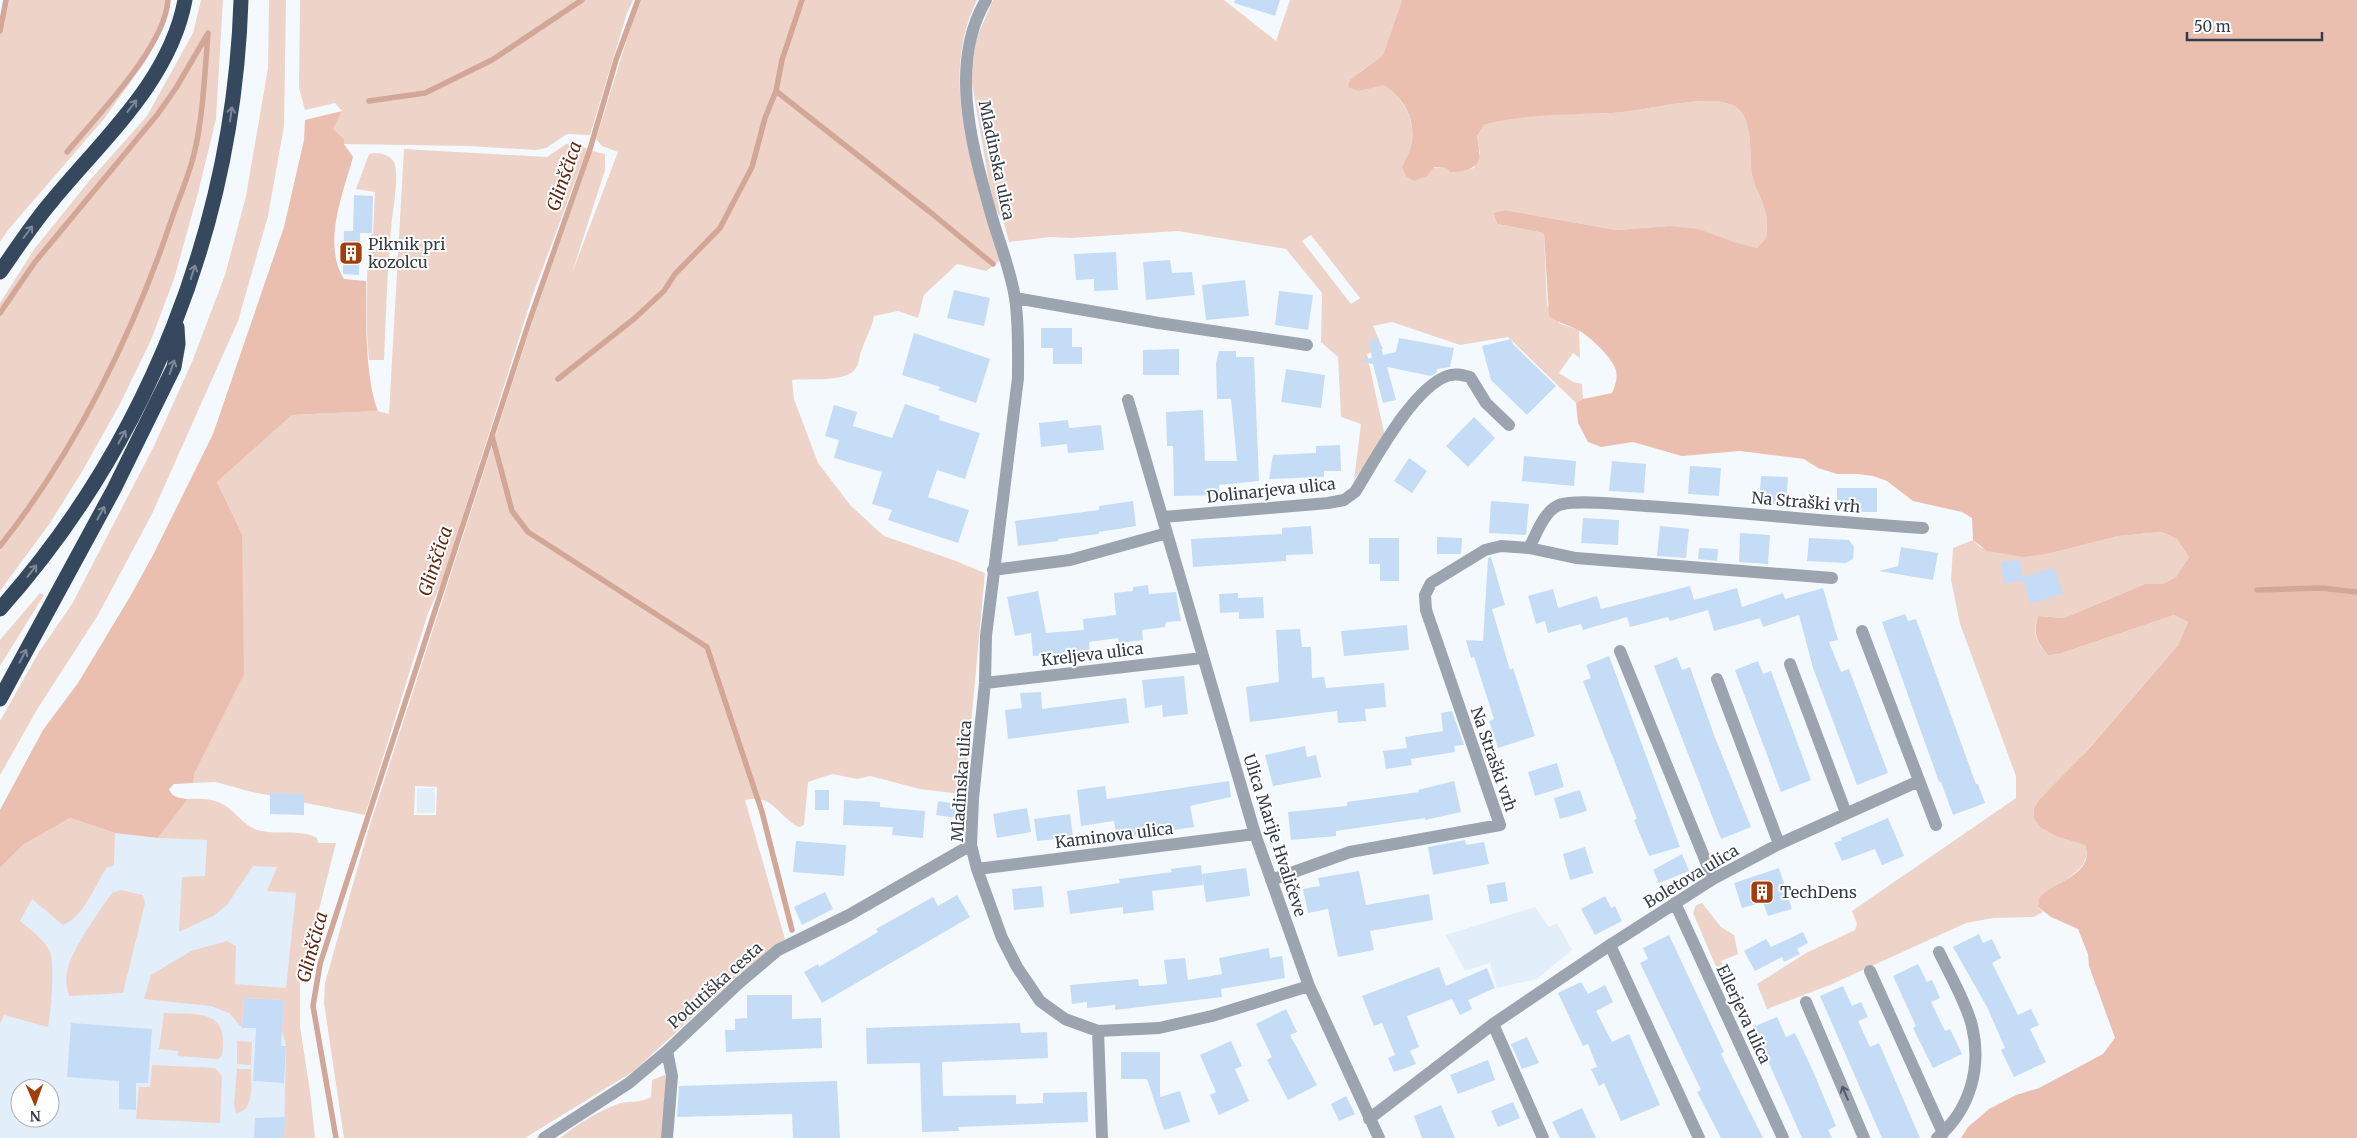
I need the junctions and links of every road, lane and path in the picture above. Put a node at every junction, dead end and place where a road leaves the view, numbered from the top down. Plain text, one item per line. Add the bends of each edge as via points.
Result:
1 (185, 0) edge
2 (241, 0) edge
3 (986, 0) edge
4 (0, 272) edge
5 (1015, 298) junction
6 (177, 318) junction
7 (1307, 345) dead end
8 (1128, 400) dead end
9 (1509, 424) dead end
10 (1163, 517) junction
11 (1922, 528) dead end
12 (1167, 533) junction
13 (1529, 548) junction
14 (993, 570) junction
15 (1832, 578) dead end
16 (0, 609) edge
17 (1862, 631) dead end
18 (1620, 650) dead end
19 (1202, 658) junction
20 (1790, 664) dead end
21 (1717, 679) dead end
22 (985, 683) junction
23 (0, 699) edge
24 (1919, 781) junction
25 (1846, 813) junction
26 (1936, 825) dead end
27 (1255, 834) junction
28 (1779, 844) junction
29 (971, 845) junction
30 (977, 869) junction
31 (1713, 879) junction
32 (1271, 880) junction
33 (1675, 903) junction
34 (1610, 945) junction
35 (1939, 952) dead end
36 (1870, 971) dead end
37 (1308, 986) junction
38 (1806, 1002) dead end
39 (1493, 1024) junction
40 (1098, 1031) junction
41 (667, 1051) junction
42 (1369, 1119) junction
43 (1940, 1136) edge
44 (544, 1138) edge
45 (667, 1138) edge
46 (1102, 1138) edge
47 (1378, 1138) edge
48 (1543, 1138) edge
49 (1699, 1138) edge
50 (1783, 1138) edge
51 (1864, 1138) edge

4 -> 1 highway via 51,201 144,90 175,34
6 -> 2 highway via 208,225 220,176 236,78
3 - 5 street, Mladinska ulica via 970,34 966,62 967,100 988,203
5 - 7 street
5 - 14 street, Mladinska ulica via 1018,378
16 -> 6 highway via 50,549 105,466 152,378
23 -> 6 highway via 114,489 174,366 178,344
8 - 10 street, Ulica Marije Hvaličeve
9 - 10 street, Dolinarjeva ulica via 1486,403 1470,377 1447,376 1423,391 1355,492 1344,500
10 - 12 street, Ulica Marije Hvaličeve
11 - 13 street, Na Straški vrh via 1594,503 1559,506 1545,518
12 - 14 street via 1070,560
12 - 19 street, Ulica Marije Hvaličeve
13 - 15 street, Na Straški vrh via 1576,558
13 - 32 street, Na Straški vrh via 1501,546 1485,550 1431,583 1425,596 1440,656 1500,825 1350,852
14 - 22 street, Mladinska ulica
17 - 24 street
18 - 31 street
19 - 22 street, Kreljeva ulica
19 - 27 street, Ulica Marije Hvaličeve
20 - 25 street
21 - 28 street
22 - 29 street, Mladinska ulica
24 - 25 street, Boletova ulica
24 - 26 street
25 - 28 street, Boletova ulica
27 - 30 street, Kaminova ulica
27 - 32 street, Ulica Marije Hvaličeve
28 - 31 street, Boletova ulica
29 - 30 street, Mladinska ulica
29 - 41 street, Podutiška cesta via 849,915 778,950
30 - 40 street, Mladinska ulica via 1002,938 1040,1001 1065,1018
31 - 33 street, Boletova ulica
32 - 37 street, Ulica Marije Hvaličeve
33 - 34 street, Boletova ulica
33 - 50 street, Ellerjeva ulica
34 - 39 street, Boletova ulica
34 - 49 street
35 - 43 street via 1972,1025 1976,1052 1975,1074 1968,1098
36 - 43 street
37 - 40 street, Mladinska ulica via 1212,1016 1159,1028
37 - 42 street, Ulica Marije Hvaličeve
51 -> 38 street
39 - 42 street, Boletova ulica
39 - 48 street
40 - 46 street
41 - 44 street, Podutiška cesta via 629,1083
41 - 45 street via 672,1076
42 - 47 street, Ulica Marije Hvaličeve

